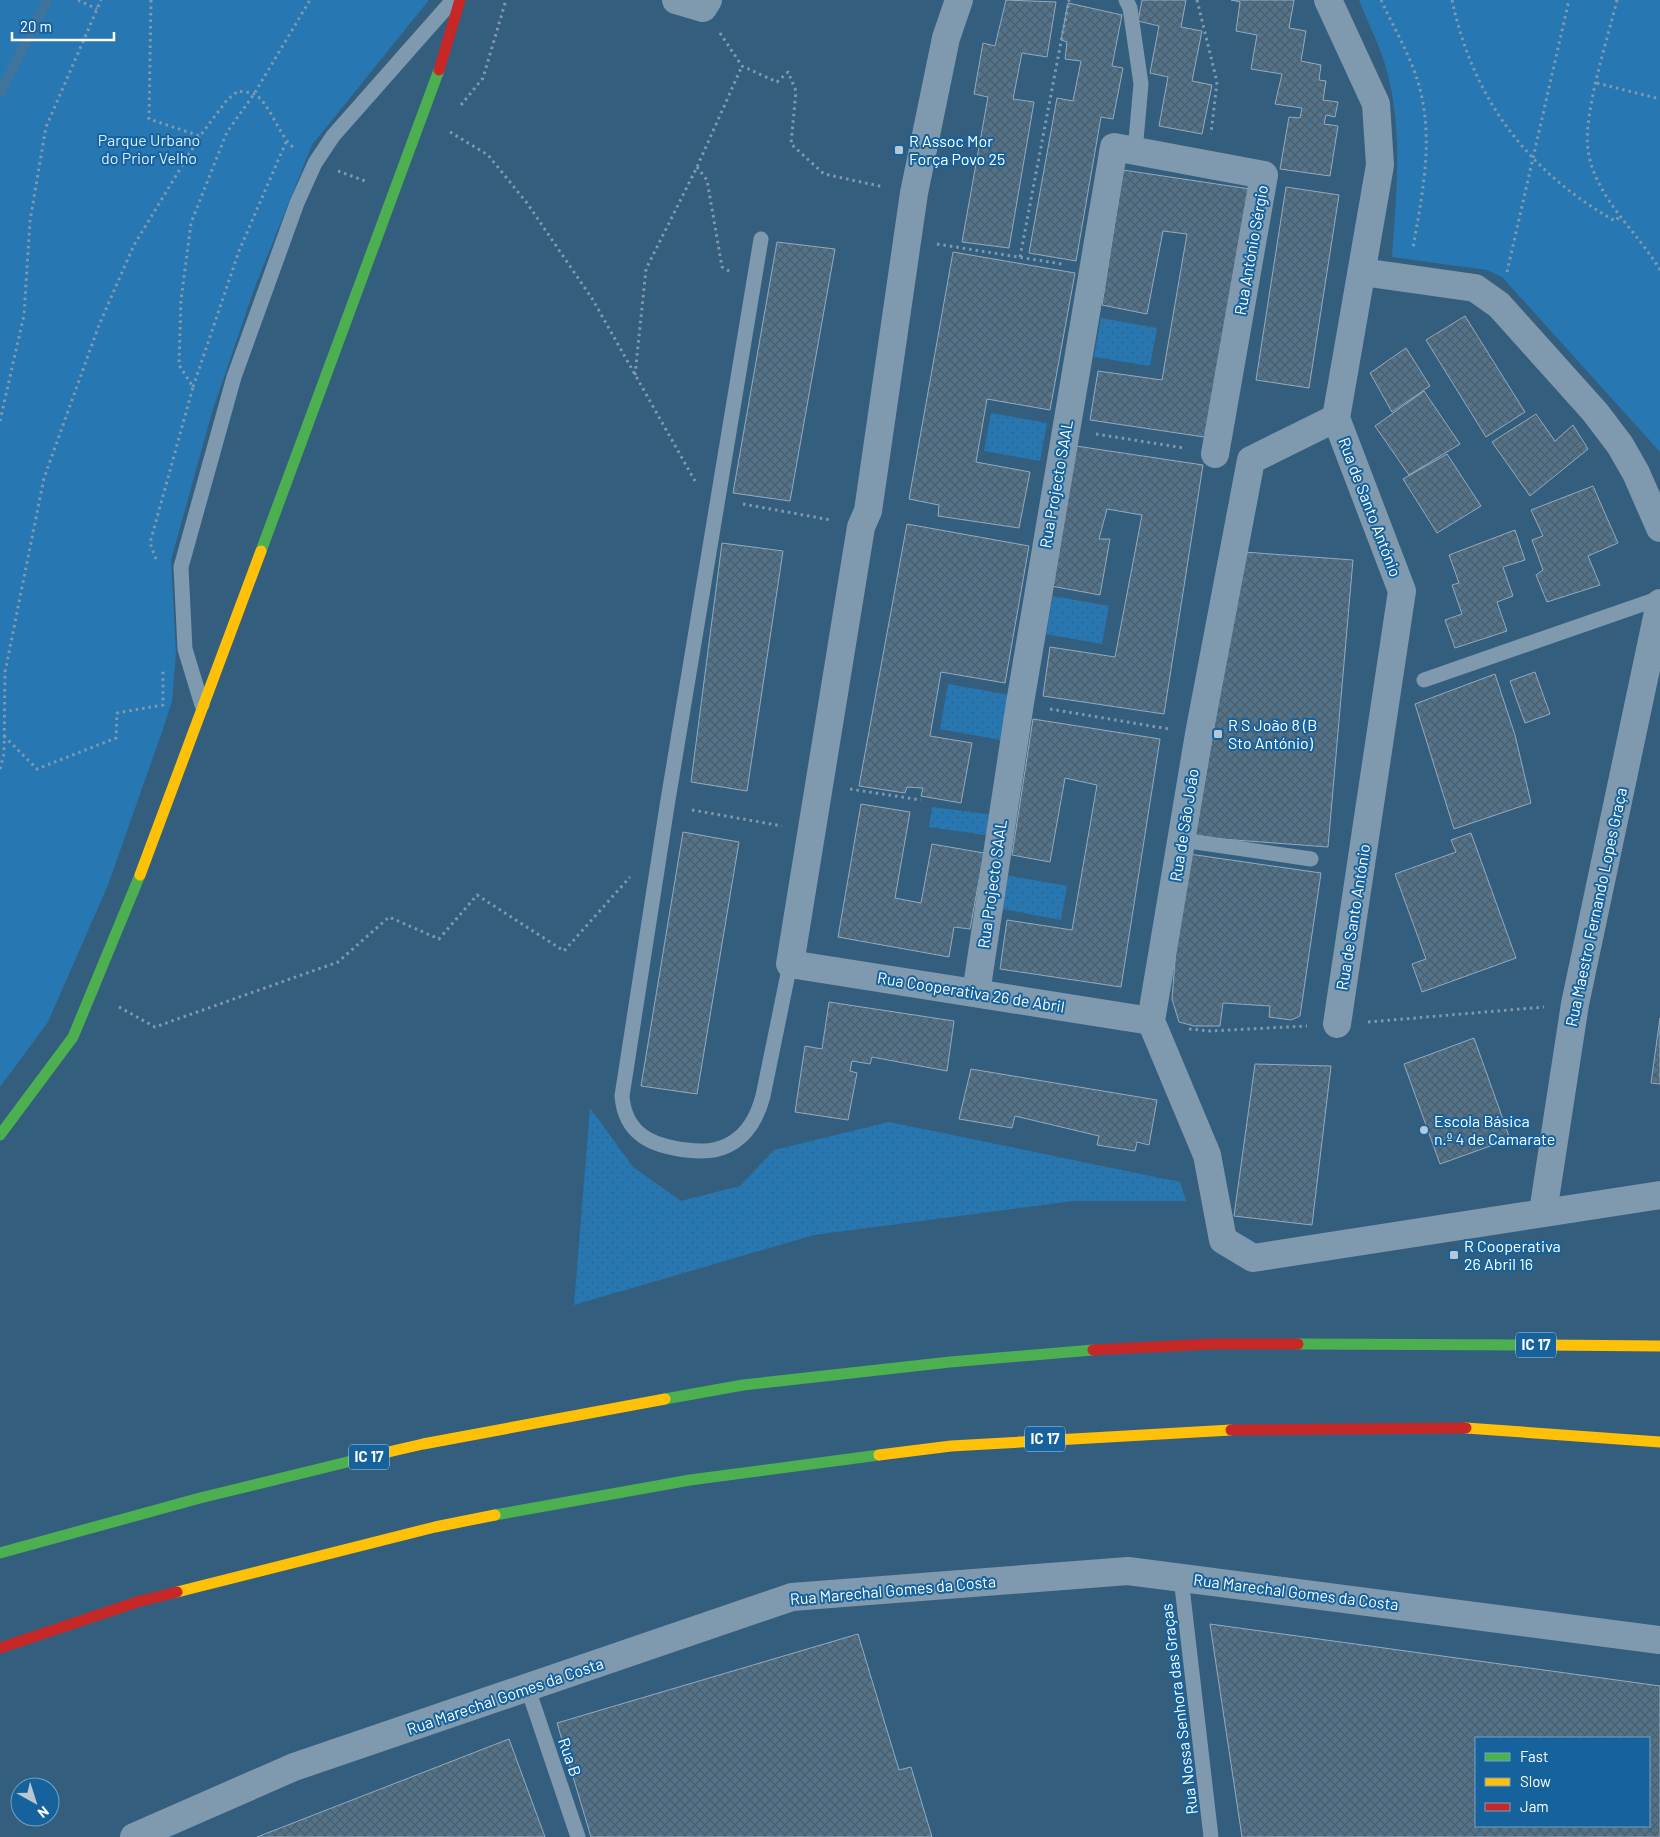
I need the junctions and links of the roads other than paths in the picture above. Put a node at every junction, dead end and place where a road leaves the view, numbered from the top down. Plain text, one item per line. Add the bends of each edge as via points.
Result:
1 (453, 0) edge
2 (460, 0) edge
3 (676, 0) edge
4 (959, 0) edge
5 (1126, 0) edge
6 (1328, 0) edge
7 (705, 4) edge
8 (1135, 151) junction
9 (761, 239) dead end
10 (1362, 272) junction
11 (1336, 418) junction
12 (1216, 454) road end
13 (1660, 528) edge
14 (1660, 598) edge
15 (1660, 603) edge
16 (1424, 680) dead end
17 (202, 707) junction
18 (1182, 840) junction
19 (1311, 858) dead end
20 (790, 964) junction
21 (976, 993) junction
22 (1152, 1021) junction
23 (1336, 1024) road end
24 (0, 1135) edge
25 (1660, 1195) edge
26 (1542, 1212) junction
27 (1660, 1346) edge
28 (1660, 1442) edge
29 (0, 1553) edge
30 (1181, 1578) junction
31 (1660, 1640) edge
32 (0, 1648) edge
33 (528, 1688) junction
34 (134, 1837) edge
35 (578, 1837) edge
36 (1211, 1837) edge

1 - 17 lane via 333,136 315,163 297,203 234,377 181,567 185,649
2 - 17 main road via 448,44 395,192
3 - 7 street
4 - 20 street via 946,38 914,193 868,511 861,527
5 - 8 lane via 1130,8 1141,84
6 - 10 street, Rua de Santo António via 1376,104 1379,128 1380,165
8 - 12 street, Rua António Sérgio via 1264,175
8 - 21 street, Rua Projecto SAAL via 1114,147 1020,704
9 - 20 lane via 622,1096 627,1117 643,1136 663,1147 703,1152 731,1144 750,1126 763,1096
10 - 11 street, Rua de Santo António
10 - 13 street via 1475,288 1500,305 1620,445
11 - 18 street, Rua de São João via 1251,460
11 - 23 street, Rua de Santo António via 1402,591
14 - 16 lane
15 - 26 street, Rua Maestro Fernando Lopes Graça via 1575,1004
17 - 24 main road via 125,916 73,1037
18 - 19 lane
18 - 22 street, Rua de São João
20 - 21 street, Rua Cooperativa 26 de Abril
21 - 22 street, Rua Cooperativa 26 de Abril
22 - 26 street via 1206,1155 1223,1240 1253,1258
25 - 26 street
27 - 29 main road, IC 17 via 1212,1344 970,1360 743,1385 422,1444 200,1498
28 - 32 main road, IC 17 via 1448,1427 1193,1430 951,1446 690,1480 435,1527 137,1602
30 - 31 street, Rua Marechal Gomes da Costa
30 - 33 street, Rua Marechal Gomes da Costa via 1128,1571 792,1597
30 - 36 lane, Rua Nossa Senhora das Graças
33 - 34 street, Rua Marechal Gomes da Costa via 294,1767
33 - 35 lane, Rua B

